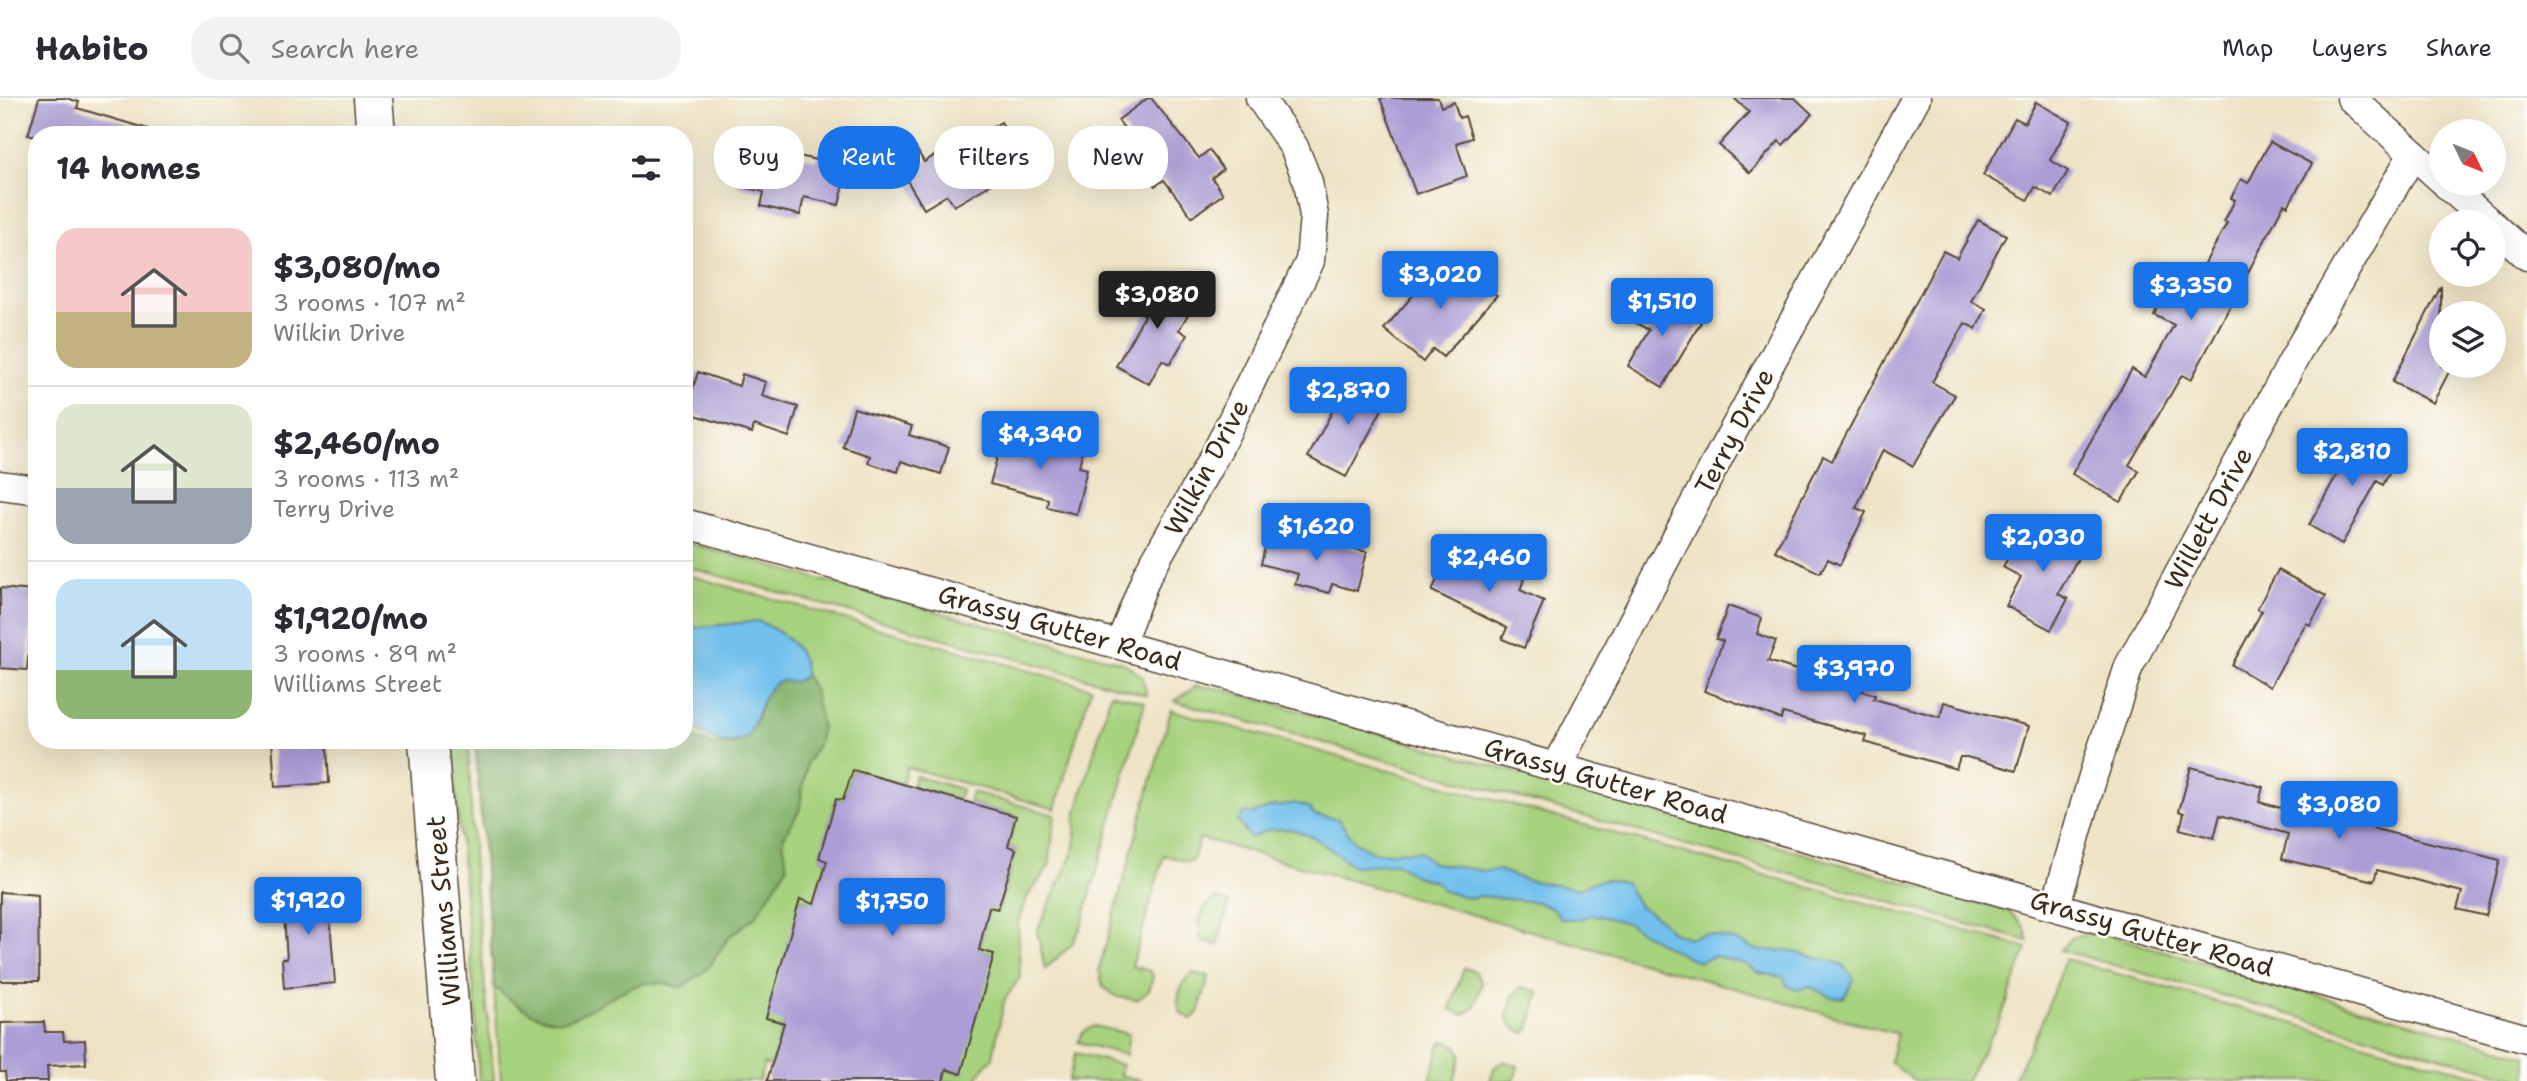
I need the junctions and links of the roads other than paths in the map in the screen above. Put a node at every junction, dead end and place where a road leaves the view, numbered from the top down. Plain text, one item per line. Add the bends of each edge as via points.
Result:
1 (373, 98) edge
2 (1260, 98) edge
3 (1916, 98) edge
4 (2351, 98) edge
5 (375, 126) edge
6 (2413, 154) junction
7 (2429, 168) edge
8 (2460, 196) edge
9 (2475, 210) edge
10 (2506, 237) edge
11 (2527, 256) edge
12 (0, 485) edge
13 (28, 489) edge
14 (693, 525) edge
15 (1120, 644) junction
16 (429, 749) edge
17 (1557, 766) junction
18 (2056, 905) junction
19 (2527, 1039) edge
20 (455, 1081) edge

1 - 5 main road
2 - 15 street, Wilkin Drive via 1294,147 1308,182 1314,216 1310,261 1216,453 1147,575
3 - 17 street, Terry Drive via 1721,453
4 - 6 street
6 - 7 street
6 - 18 street, Willett Drive via 2302,344 2129,666
8 - 9 street
10 - 11 street
12 - 13 street
14 - 15 street, Grassy Gutter Road
15 - 17 street, Grassy Gutter Road
16 - 20 main road, Williams Street
17 - 18 street, Grassy Gutter Road
18 - 19 street, Grassy Gutter Road

